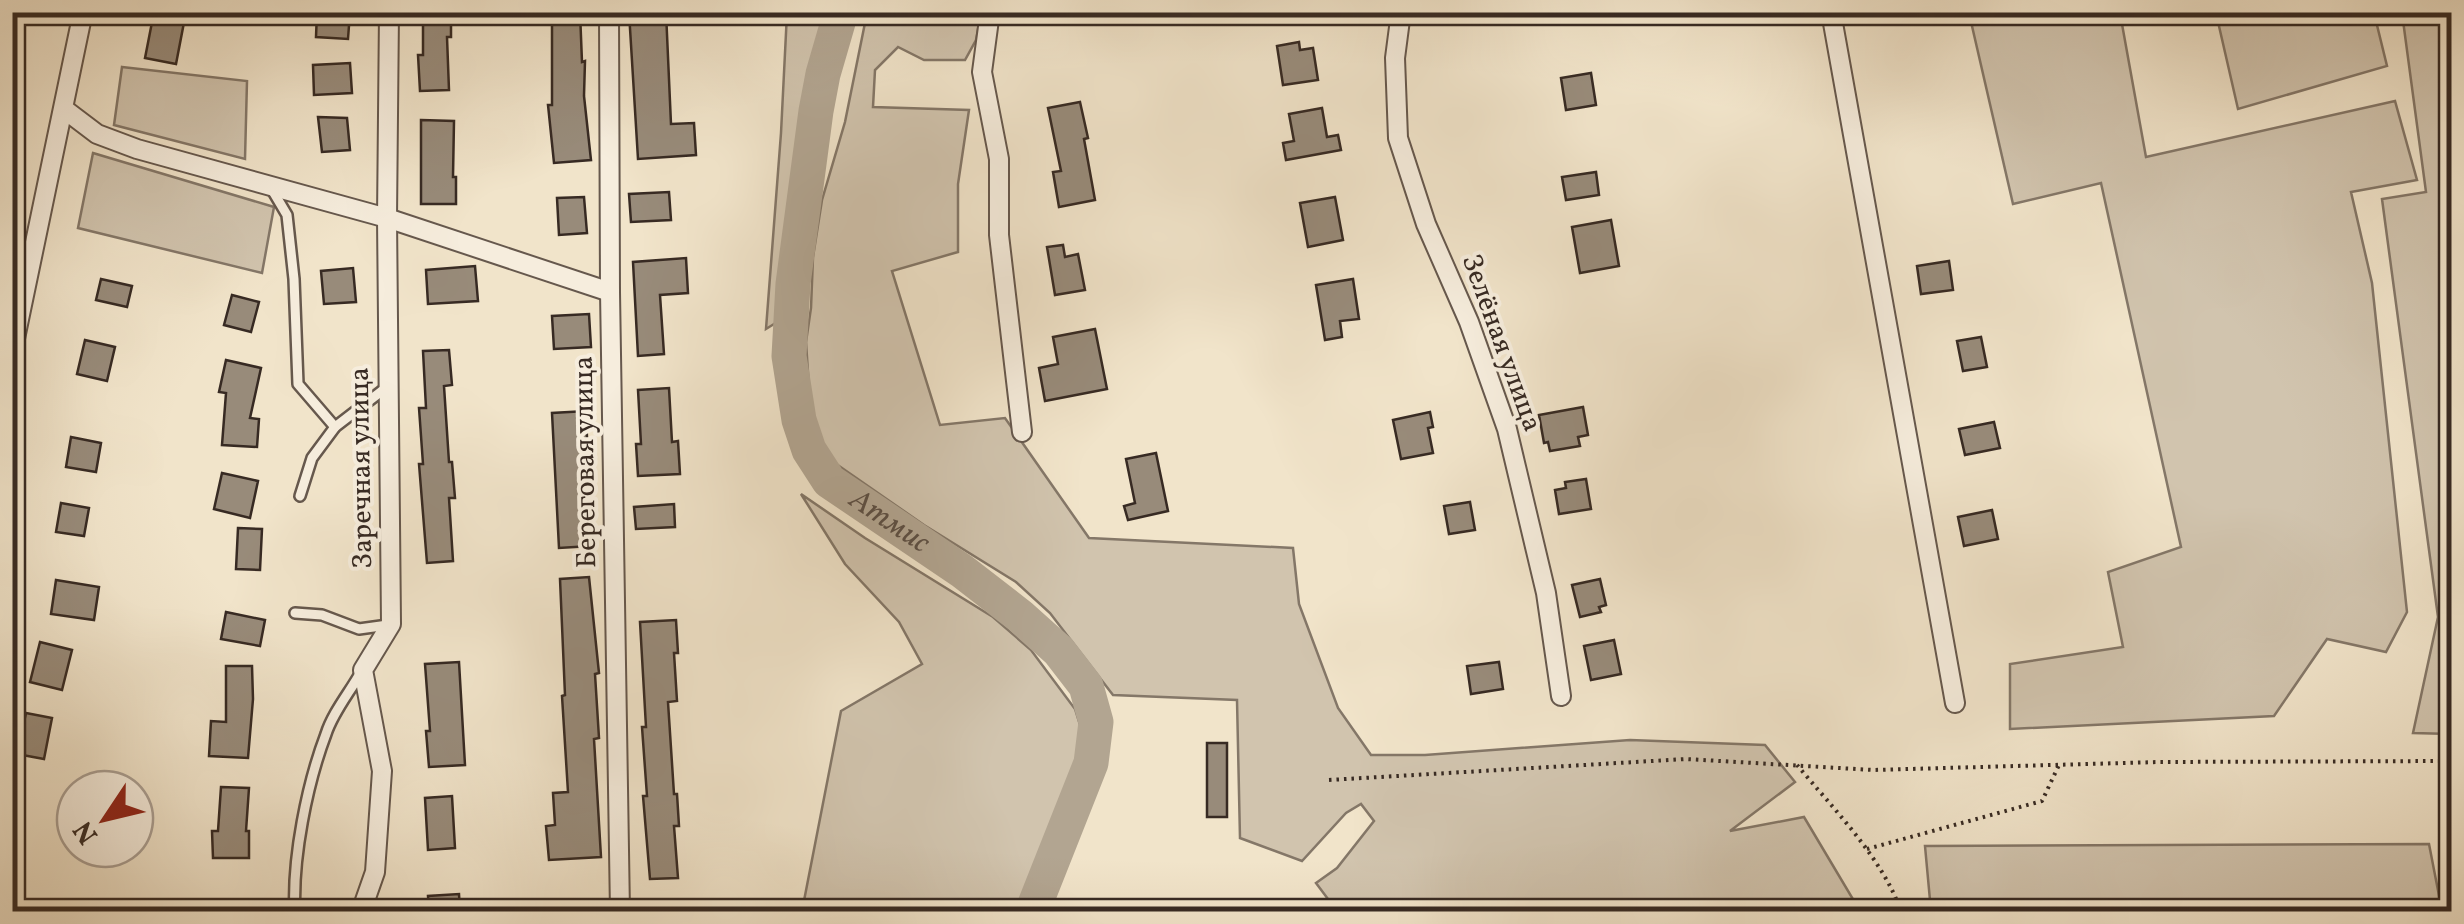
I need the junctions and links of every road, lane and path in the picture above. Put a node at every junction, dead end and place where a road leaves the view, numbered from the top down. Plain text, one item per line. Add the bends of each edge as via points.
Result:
1 (83, 12) edge
2 (389, 12) edge
3 (609, 12) edge
4 (990, 12) edge
5 (1401, 12) edge
6 (1831, 12) edge
7 (64, 109) junction
8 (270, 186) junction
9 (387, 218) junction
10 (610, 292) junction
11 (12, 353) edge
12 (389, 385) junction
13 (335, 427) junction
14 (1022, 432) dead end
15 (300, 496) dead end
16 (295, 613) dead end
17 (391, 624) junction
18 (363, 670) junction
19 (1561, 696) dead end
20 (1955, 702) dead end
21 (2452, 760) edge
22 (1797, 765) junction
23 (2059, 765) junction
24 (1329, 780) dead end
25 (1866, 850) junction
26 (295, 912) edge
27 (361, 912) edge
28 (620, 912) edge
29 (1901, 912) edge

1 - 7 street
2 - 9 street, Заречная улица
3 - 10 street, Береговая улица
4 - 14 street via 982,72 999,158 999,235
5 - 19 street, Зелёная улица via 1398,138 1507,428 1546,593
6 - 20 street
7 - 8 street via 97,134 137,149
7 - 11 street
8 - 9 street
8 - 13 lane via 288,215 298,384
9 - 10 street
9 - 12 street, Заречная улица
10 - 28 street, Береговая улица
12 - 13 lane
12 - 17 street, Заречная улица
13 - 15 lane via 312,458
16 - 17 lane via 359,629
17 - 18 street
18 - 26 lane via 326,731 299,842
18 - 27 street via 382,770 375,872
21 - 23 path
22 - 23 path
22 - 24 path via 1686,760
22 - 25 path
23 - 25 path via 2042,801
25 - 29 path

